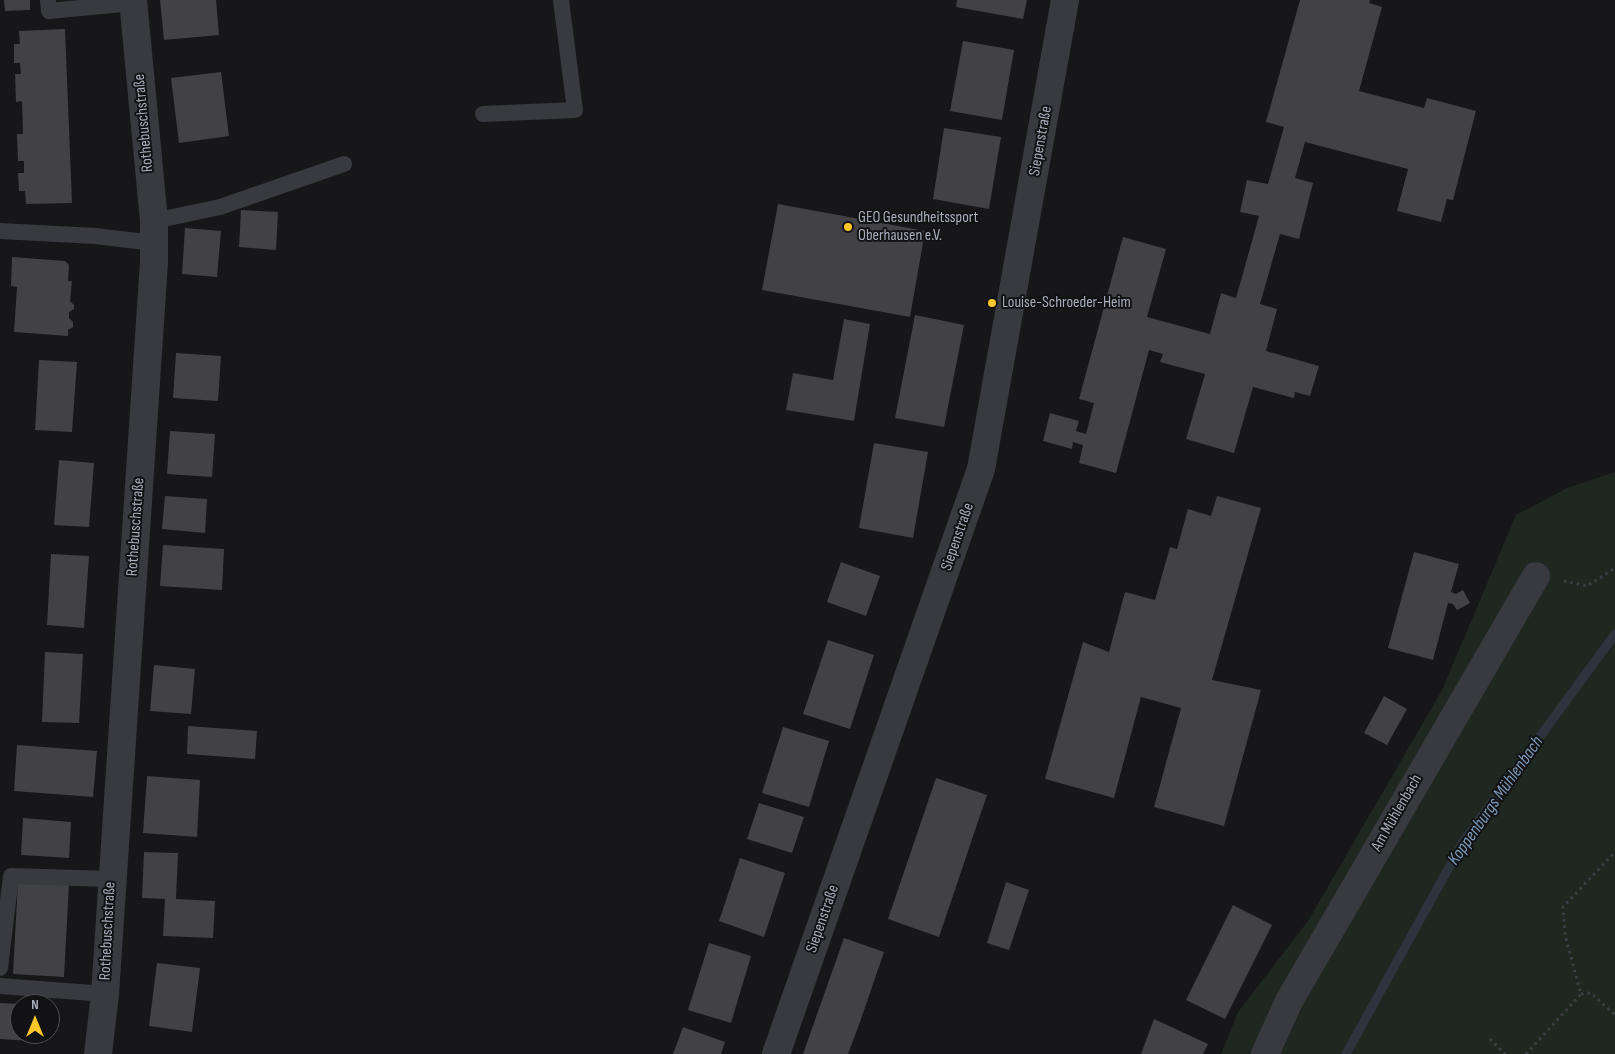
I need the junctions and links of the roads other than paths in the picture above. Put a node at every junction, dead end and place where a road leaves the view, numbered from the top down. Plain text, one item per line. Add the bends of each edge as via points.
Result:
1 (48, 0) edge
2 (561, 0) edge
3 (1065, 0) edge
4 (133, 2) edge
5 (483, 114) dead end
6 (344, 164) dead end
7 (0, 230) edge
8 (154, 232) junction
9 (1536, 576) road end
10 (111, 880) junction
11 (0, 968) edge
12 (0, 986) edge
13 (105, 994) junction
14 (98, 1054) edge
15 (776, 1054) edge
16 (1265, 1054) edge

1 - 4 lane via 49,11
2 - 5 lane via 576,110
3 - 15 street, Siepenstraße via 982,469
4 - 8 street, Rothebuschstraße
6 - 8 lane
7 - 8 lane via 95,236
8 - 10 street, Rothebuschstraße
9 - 16 street, Am Mühlenbach via 1289,1001
10 - 11 lane via 10,876
10 - 13 street, Rothebuschstraße
12 - 13 lane
13 - 14 street, Rothebuschstraße

